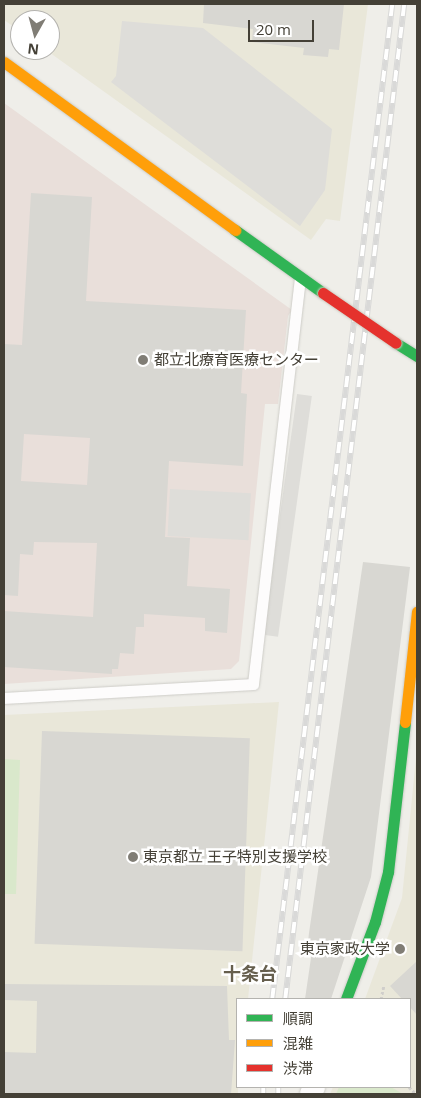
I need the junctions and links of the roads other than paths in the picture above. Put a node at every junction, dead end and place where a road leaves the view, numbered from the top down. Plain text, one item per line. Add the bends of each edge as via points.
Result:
1 (4, 62) edge
2 (301, 277) junction
3 (417, 356) edge
4 (417, 612) edge
5 (4, 698) edge
6 (346, 998) edge

1 - 2 street
2 - 3 street, bridge
2 - 5 lane via 253,684
4 - 6 street via 388,872 375,922

